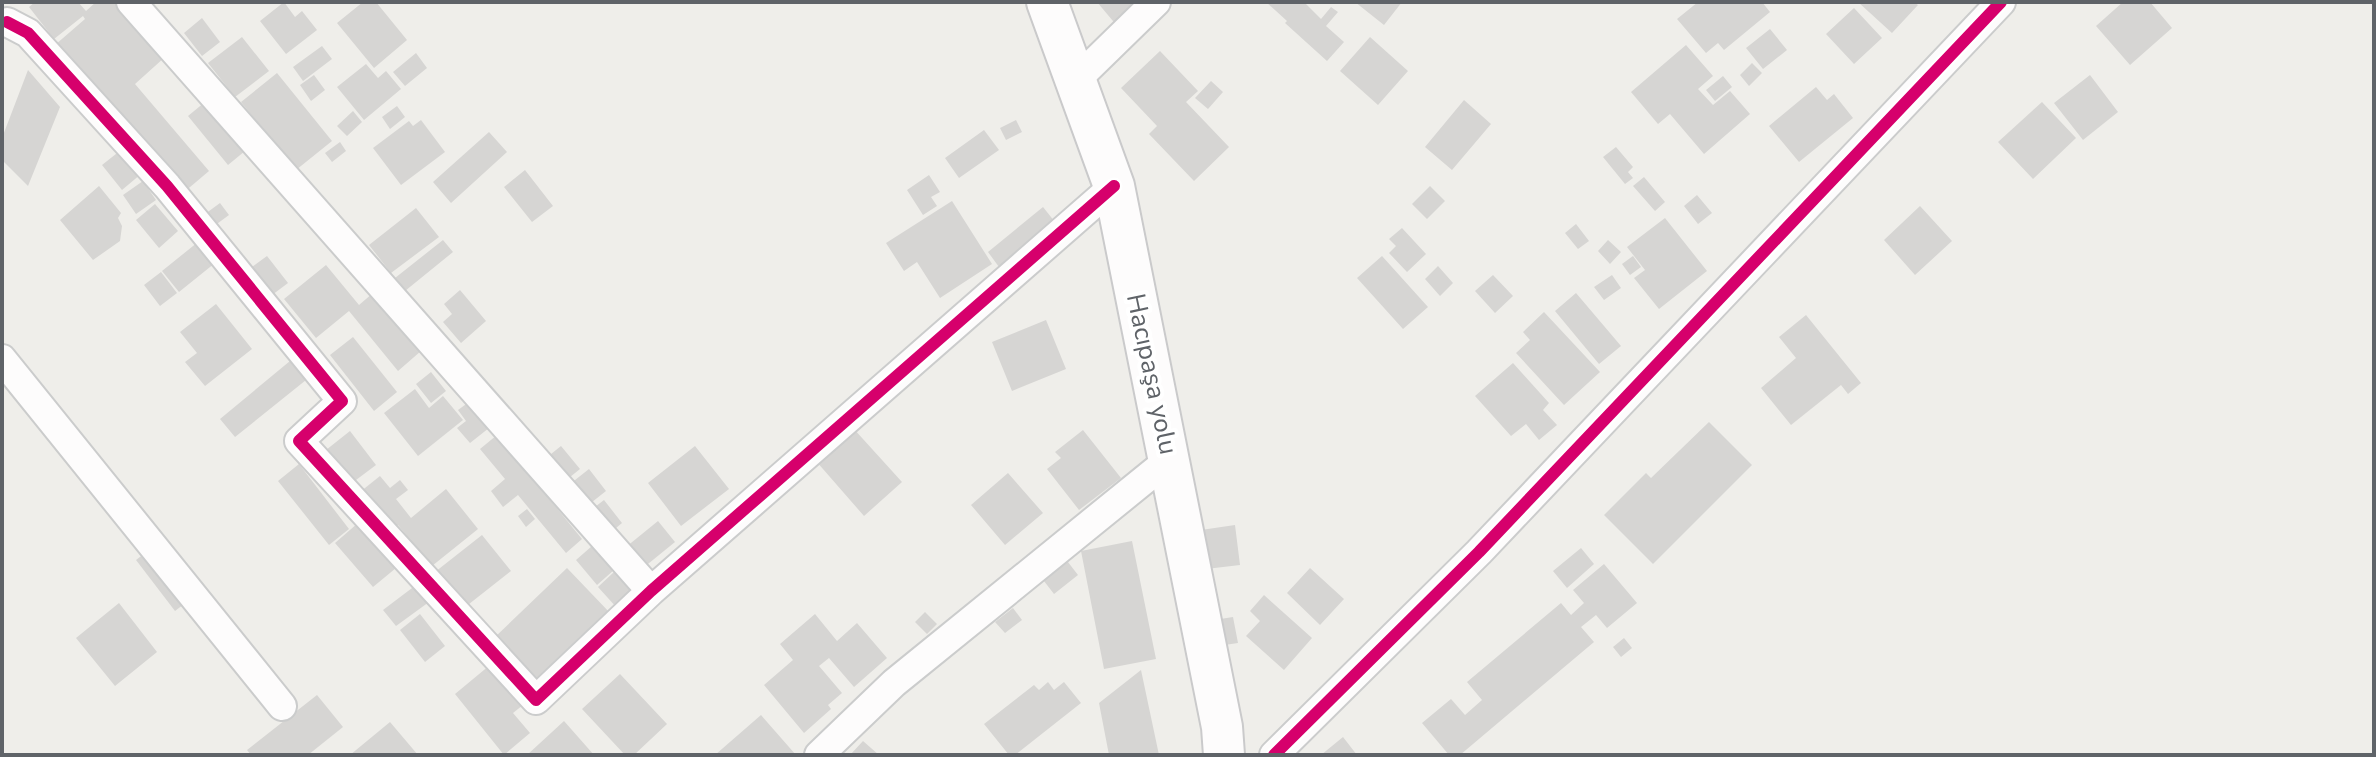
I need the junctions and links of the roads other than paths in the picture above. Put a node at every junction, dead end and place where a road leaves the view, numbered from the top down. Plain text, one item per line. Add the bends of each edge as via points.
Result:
1 (131, 2) edge
2 (1047, 2) edge
3 (1156, 2) edge
4 (2001, 2) edge
5 (7, 18) edge
6 (1076, 80) junction
7 (1114, 186) junction
8 (2, 359) edge
9 (1170, 459) junction
10 (651, 591) junction
11 (282, 706) dead end
12 (819, 755) edge
13 (1224, 755) edge
14 (1274, 755) edge

1 - 10 street
2 - 6 main road, Hacıpaşa yolu
3 - 6 street
4 - 14 street via 1479,552
5 - 10 street via 28,33 167,186 342,401 299,441 536,700
6 - 7 main road, Hacıpaşa yolu
7 - 9 main road, Hacıpaşa yolu
7 - 10 street
8 - 11 street
9 - 12 street via 894,683
9 - 13 main road, Hacıpaşa yolu

